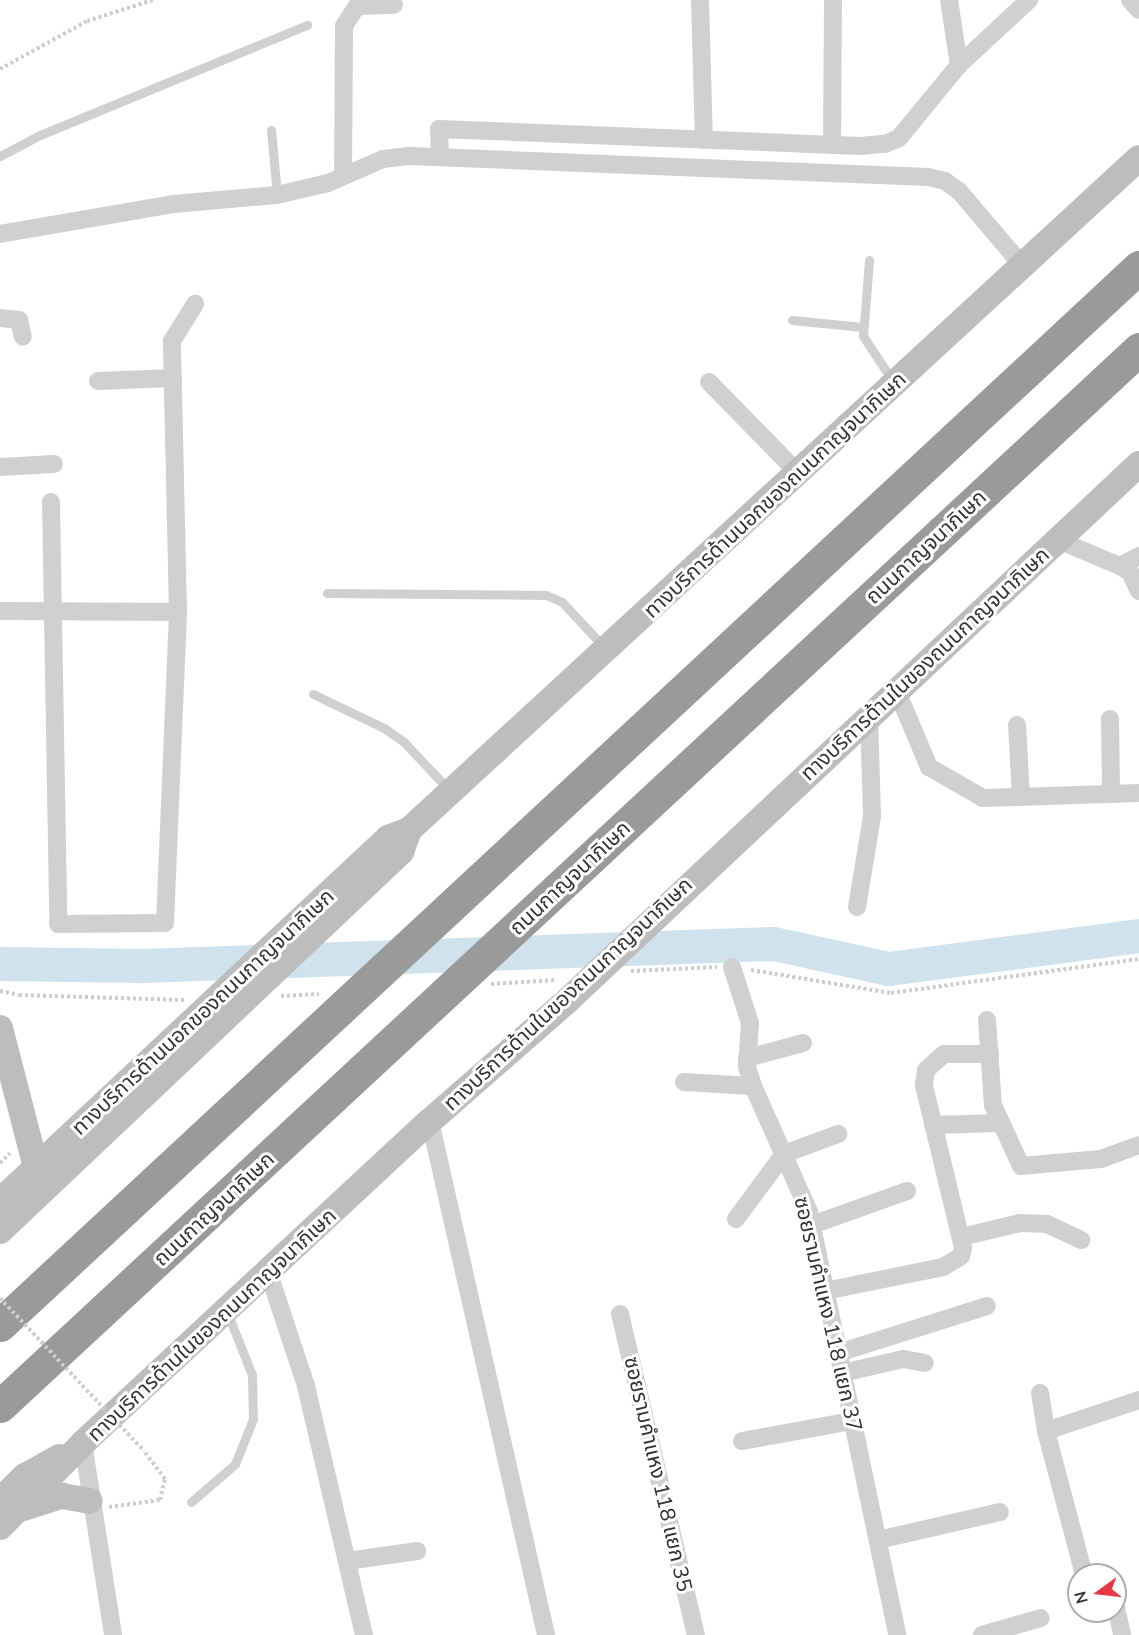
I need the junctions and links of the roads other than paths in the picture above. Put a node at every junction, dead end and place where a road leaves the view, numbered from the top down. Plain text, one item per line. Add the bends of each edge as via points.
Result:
1 (700, 0) edge
2 (833, 0) edge
3 (950, 0) edge
4 (1029, 0) edge
5 (1130, 0) edge
6 (394, 4) dead end
7 (1139, 10) edge
8 (307, 25) dead end
9 (959, 65) junction
10 (272, 130) dead end
11 (704, 140) junction
12 (832, 145) junction
13 (0, 156) edge
14 (440, 157) junction
15 (1139, 158) edge
16 (343, 175) junction
17 (278, 195) junction
18 (0, 234) edge
19 (869, 260) dead end
20 (1022, 265) junction
21 (1139, 267) edge
22 (195, 304) dead end
23 (0, 318) edge
24 (792, 320) dead end
25 (863, 327) junction
26 (23, 337) dead end
27 (1139, 349) edge
28 (173, 378) junction
29 (98, 381) dead end
30 (710, 382) dead end
31 (894, 384) junction
32 (54, 464) dead end
33 (1139, 464) edge
34 (0, 467) edge
35 (798, 473) junction
36 (51, 502) dead end
37 (1058, 540) junction
38 (1139, 556) edge
39 (1120, 566) junction
40 (1139, 591) edge
41 (327, 593) dead end
42 (0, 611) edge
43 (55, 612) junction
44 (178, 612) junction
45 (607, 651) junction
46 (896, 689) junction
47 (313, 694) dead end
48 (868, 716) junction
49 (1110, 718) dead end
50 (1017, 724) dead end
51 (451, 792) junction
52 (1111, 794) junction
53 (1139, 794) edge
54 (1021, 797) junction
55 (857, 907) dead end
56 (732, 967) dead end
57 (987, 1020) dead end
58 (0, 1028) edge
59 (191, 1037) junction
60 (803, 1043) dead end
61 (990, 1054) junction
62 (747, 1058) junction
63 (684, 1082) dead end
64 (753, 1086) junction
65 (430, 1121) junction
66 (998, 1123) junction
67 (933, 1125) junction
68 (838, 1134) dead end
69 (1139, 1145) edge
70 (784, 1154) junction
71 (36, 1167) junction
72 (907, 1191) dead end
73 (0, 1201) edge
74 (736, 1219) dead end
75 (812, 1225) junction
76 (0, 1231) edge
77 (961, 1237) junction
78 (1081, 1240) dead end
79 (269, 1274) junction
80 (825, 1291) junction
81 (987, 1306) dead end
82 (227, 1312) junction
83 (620, 1314) dead end
84 (0, 1324) edge
85 (838, 1353) junction
86 (925, 1363) dead end
87 (842, 1373) junction
88 (1040, 1393) dead end
89 (1139, 1400) edge
90 (0, 1406) edge
91 (852, 1421) junction
92 (1046, 1431) junction
93 (742, 1441) dead end
94 (83, 1443) junction
95 (191, 1502) dead end
96 (91, 1505) junction
97 (6, 1512) edge
98 (1000, 1512) dead end
99 (878, 1540) junction
100 (417, 1551) dead end
101 (347, 1561) junction
102 (1081, 1563) edge
103 (1041, 1618) dead end
104 (113, 1635) edge
105 (364, 1635) edge
106 (546, 1635) edge
107 (696, 1635) edge
108 (897, 1635) edge
109 (982, 1635) edge

1 - 11 street
2 - 12 street
3 - 9 street
4 - 9 street
5 - 7 street
6 - 16 street via 357,6 345,26
8 - 13 lane via 39,135
9 - 12 street via 899,138 885,144
10 - 17 lane
11 - 12 street
11 - 14 street via 439,129
14 - 16 street via 383,159
14 - 20 street via 928,177 945,181 959,191
15 - 20 main road, ทางบริการด้านนอกของถนนกาญจนาภิเษก
16 - 17 street
17 - 18 street via 174,204
19 - 25 lane
20 - 31 main road, ทางบริการด้านนอกของถนนกาญจนาภิเษก
21 - 84 highway
22 - 28 street via 172,341
23 - 26 street via 19,320
24 - 25 lane
25 - 31 lane via 871,353
27 - 90 highway, ถนนกาญจนาภิเษก
28 - 29 street
28 - 44 street
30 - 35 street
31 - 35 main road, ทางบริการด้านนอกของถนนกาญจนาภิเษก
32 - 34 street
33 - 37 main road, ทางบริการด้านในของถนนกาญจนาภิเษก
35 - 45 main road, ทางบริการด้านนอกของถนนกาญจนาภิเษก
36 - 43 street
37 - 39 street
37 - 46 main road, ทางบริการด้านในของถนนกาญจนาภิเษก
38 - 39 street
39 - 40 street via 1130,572
41 - 45 lane via 546,595 562,602
42 - 43 street
43 - 44 street
43 - 44 street via 58,924 165,923
45 - 51 main road, ทางบริการด้านนอกของถนนกาญจนาภิเษก
46 - 48 main road, ทางบริการด้านในของถนนกาญจนาภิเษก
46 - 54 street via 929,767 983,798
47 - 51 lane via 384,728 404,742
48 - 55 street via 872,816
48 - 65 main road, ทางบริการด้านในของถนนกาญจนาภิเษก via 568,1000
49 - 52 street
50 - 54 street
51 - 59 main road, ทางบริการด้านนอกของถนนกาญจนาภิเษก via 409,830 401,852 344,893
52 - 53 street
52 - 54 street
56 - 62 street, ซอยรามคำแหง 118 แยก 37 via 750,1023
57 - 61 street
58 - 71 main road
59 - 71 main road, ทางบริการด้านนอกของถนนกาญจนาภิเษก
59 - 76 main road
60 - 62 street
61 - 66 street
61 - 67 street via 944,1054 926,1070 924,1085
62 - 64 street, ซอยรามคำแหง 118 แยก 37
63 - 64 street
64 - 70 street, ซอยรามคำแหง 118 แยก 37
65 - 79 main road, ทางบริการด้านในของถนนกาญจนาภิเษก
65 - 106 street
66 - 67 street
66 - 69 street via 1021,1166 1031,1168 1101,1159
67 - 77 street
68 - 70 street
70 - 74 street
70 - 75 street, ซอยรามคำแหง 118 แยก 37
71 - 73 main road, ทางบริการด้านนอกของถนนกาญจนาภิเษก
72 - 75 street
75 - 80 street, ซอยรามคำแหง 118 แยก 37
77 - 78 street via 1020,1223 1047,1224
77 - 80 street via 961,1256 943,1267
79 - 82 main road, ทางบริการด้านในของถนนกาญจนาภิเษก
79 - 101 street via 306,1386
80 - 85 street, ซอยรามคำแหง 118 แยก 37
81 - 85 street
82 - 94 main road, ทางบริการด้านในของถนนกาญจนาภิเษก
82 - 95 lane via 252,1375 253,1419 235,1464
83 - 107 street, ซอยรามคำแหง 118 แยก 35
85 - 87 street, ซอยรามคำแหง 118 แยก 37
86 - 87 street via 903,1359
87 - 91 street, ซอยรามคำแหง 118 แยก 37
88 - 92 street
89 - 92 street
91 - 93 street
91 - 99 street, ซอยรามคำแหง 118 แยก 37
92 - 102 street
94 - 96 street
94 - 97 main road, ทางบริการด้านในของถนนกาญจนาภิเษก
96 - 97 main road via 62,1496
96 - 104 street
98 - 99 street
99 - 108 street, ซอยรามคำแหง 118 แยก 37
100 - 101 street
101 - 105 street
103 - 109 street

